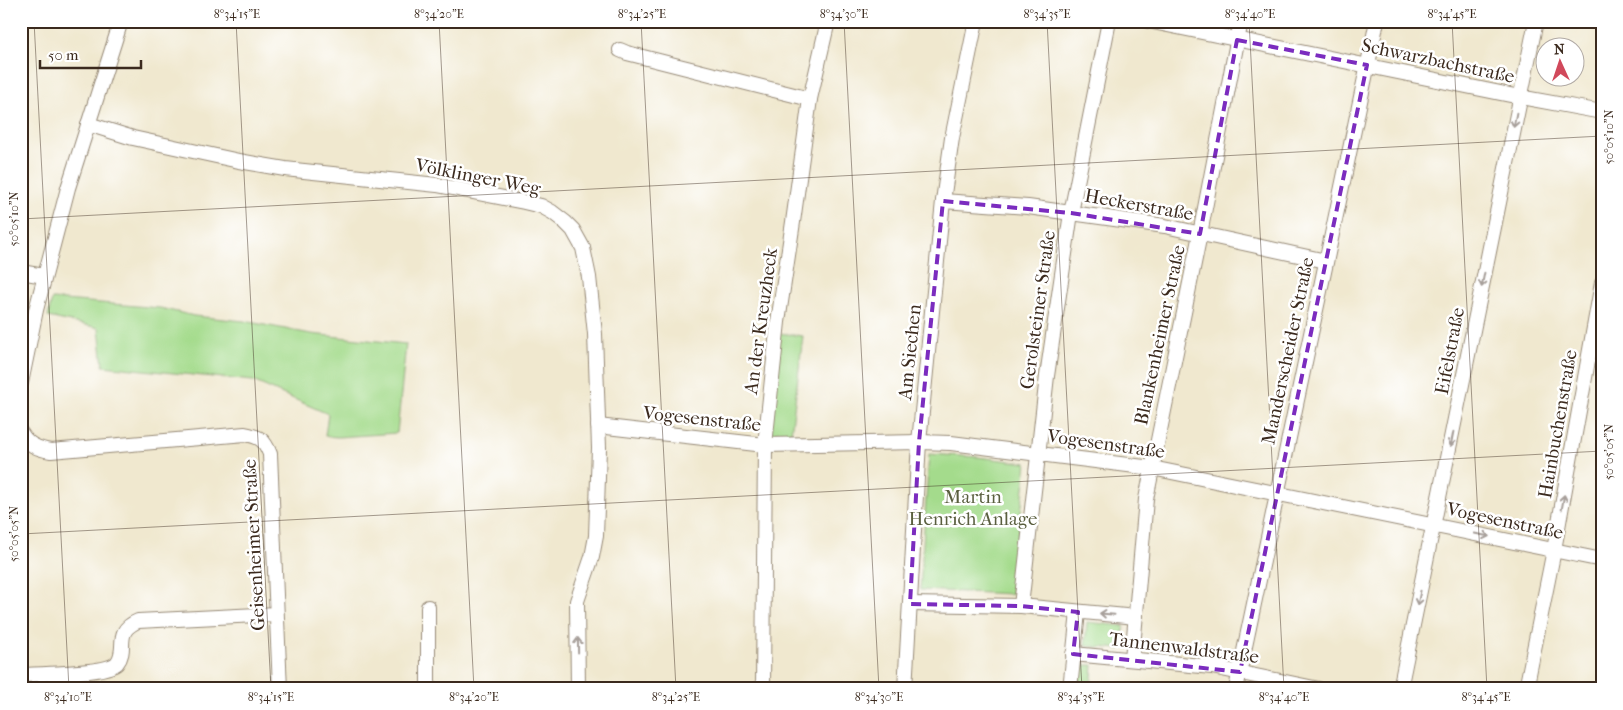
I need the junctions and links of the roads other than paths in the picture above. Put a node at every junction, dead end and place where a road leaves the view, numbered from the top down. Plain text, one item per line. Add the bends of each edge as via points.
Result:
1 (121, 21) edge
2 (828, 21) edge
3 (976, 21) edge
4 (1109, 21) edge
5 (1148, 21) edge
6 (1241, 21) edge
7 (1377, 21) edge
8 (1536, 21) edge
9 (1237, 40) junction
10 (620, 50) dead end
11 (1367, 65) junction
12 (1520, 97) junction
13 (810, 99) junction
14 (1602, 112) edge
15 (88, 124) junction
16 (944, 201) junction
17 (1071, 212) junction
18 (1200, 234) junction
19 (1326, 261) junction
20 (21, 272) edge
21 (44, 276) junction
22 (1602, 283) edge
23 (21, 383) edge
24 (598, 426) junction
25 (21, 433) edge
26 (919, 442) junction
27 (765, 445) junction
28 (1038, 453) junction
29 (1152, 468) junction
30 (1278, 494) junction
31 (1434, 525) junction
32 (1554, 550) junction
33 (1602, 560) edge
34 (910, 604) junction
35 (1022, 606) junction
36 (428, 607) dead end
37 (1078, 612) junction
38 (276, 614) junction
39 (1136, 617) junction
40 (1073, 654) junction
41 (1132, 659) junction
42 (1240, 672) junction
43 (21, 675) edge
44 (280, 689) edge
45 (428, 689) edge
46 (578, 689) edge
47 (764, 689) edge
48 (905, 689) edge
49 (1070, 689) edge
50 (1236, 689) edge
51 (1319, 689) edge
52 (1400, 689) edge
53 (1526, 689) edge

1 - 15 street
2 - 13 street, An der Kreuzheck
3 - 16 street, Am Siechen via 952,138
4 - 17 street, Gerolsteiner Straße
5 - 9 street, Schwarzbachstraße
6 - 9 street, Blankenheimer Straße
7 - 11 street, Manderscheider Straße
8 - 12 street, Eifelstraße
9 - 11 street, Schwarzbachstraße
9 - 18 street, Blankenheimer Straße
10 - 13 street
11 - 12 street, Schwarzbachstraße
11 - 19 street, Manderscheider Straße
12 - 14 street, Schwarzbachstraße
12 -> 31 street, Eifelstraße
13 - 27 street, An der Kreuzheck via 778,322
15 - 21 street
15 - 24 street, Völklinger Weg via 133,138 239,161 436,185 524,202 552,212 573,230 583,248 595,334
16 - 17 street, Heckerstraße
16 - 26 street, Am Siechen
17 - 18 street, Heckerstraße
17 - 28 street, Gerolsteiner Straße
18 - 19 street, Heckerstraße
18 - 29 street, Blankenheimer Straße
19 - 30 street, Manderscheider Straße
20 - 21 street
21 - 23 street
32 -> 22 street, Hainbuchenstraße
24 - 27 street, Vogesenstraße
46 -> 24 street, Völklinger Weg via 577,601 596,536
25 - 38 street, Geisenheimer Straße via 35,447 51,451 245,434 258,437 266,443 270,454
26 - 27 street, Vogesenstraße
26 - 28 street, Vogesenstraße
26 - 34 street, Am Siechen
27 - 47 street, An der Kreuzheck
28 - 29 street, Vogesenstraße
28 - 35 street, Gerolsteiner Straße
29 - 30 street, Vogesenstraße
29 - 39 street, Blankenheimer Straße via 1146,499
30 - 31 street, Vogesenstraße
30 - 42 street, Manderscheider Straße
31 -> 32 street, Vogesenstraße
31 -> 52 street, Eifelstraße
32 - 33 street, Vogesenstraße
32 - 53 street, Hainbuchenstraße
34 - 35 street, Tannenwaldstraße
34 - 48 street, Am Siechen
35 - 37 street, Tannenwaldstraße
36 - 45 street
39 -> 37 street, Tannenwaldstraße
37 - 40 street
38 - 43 street via 138,621 124,632 120,656 108,668
38 - 44 street, Geisenheimer Straße
39 - 41 street, Blankenheimer Straße
40 - 41 street, Tannenwaldstraße
40 - 49 street
41 - 42 street, Tannenwaldstraße
42 - 50 street, Manderscheider Straße
42 - 51 street, Tannenwaldstraße

